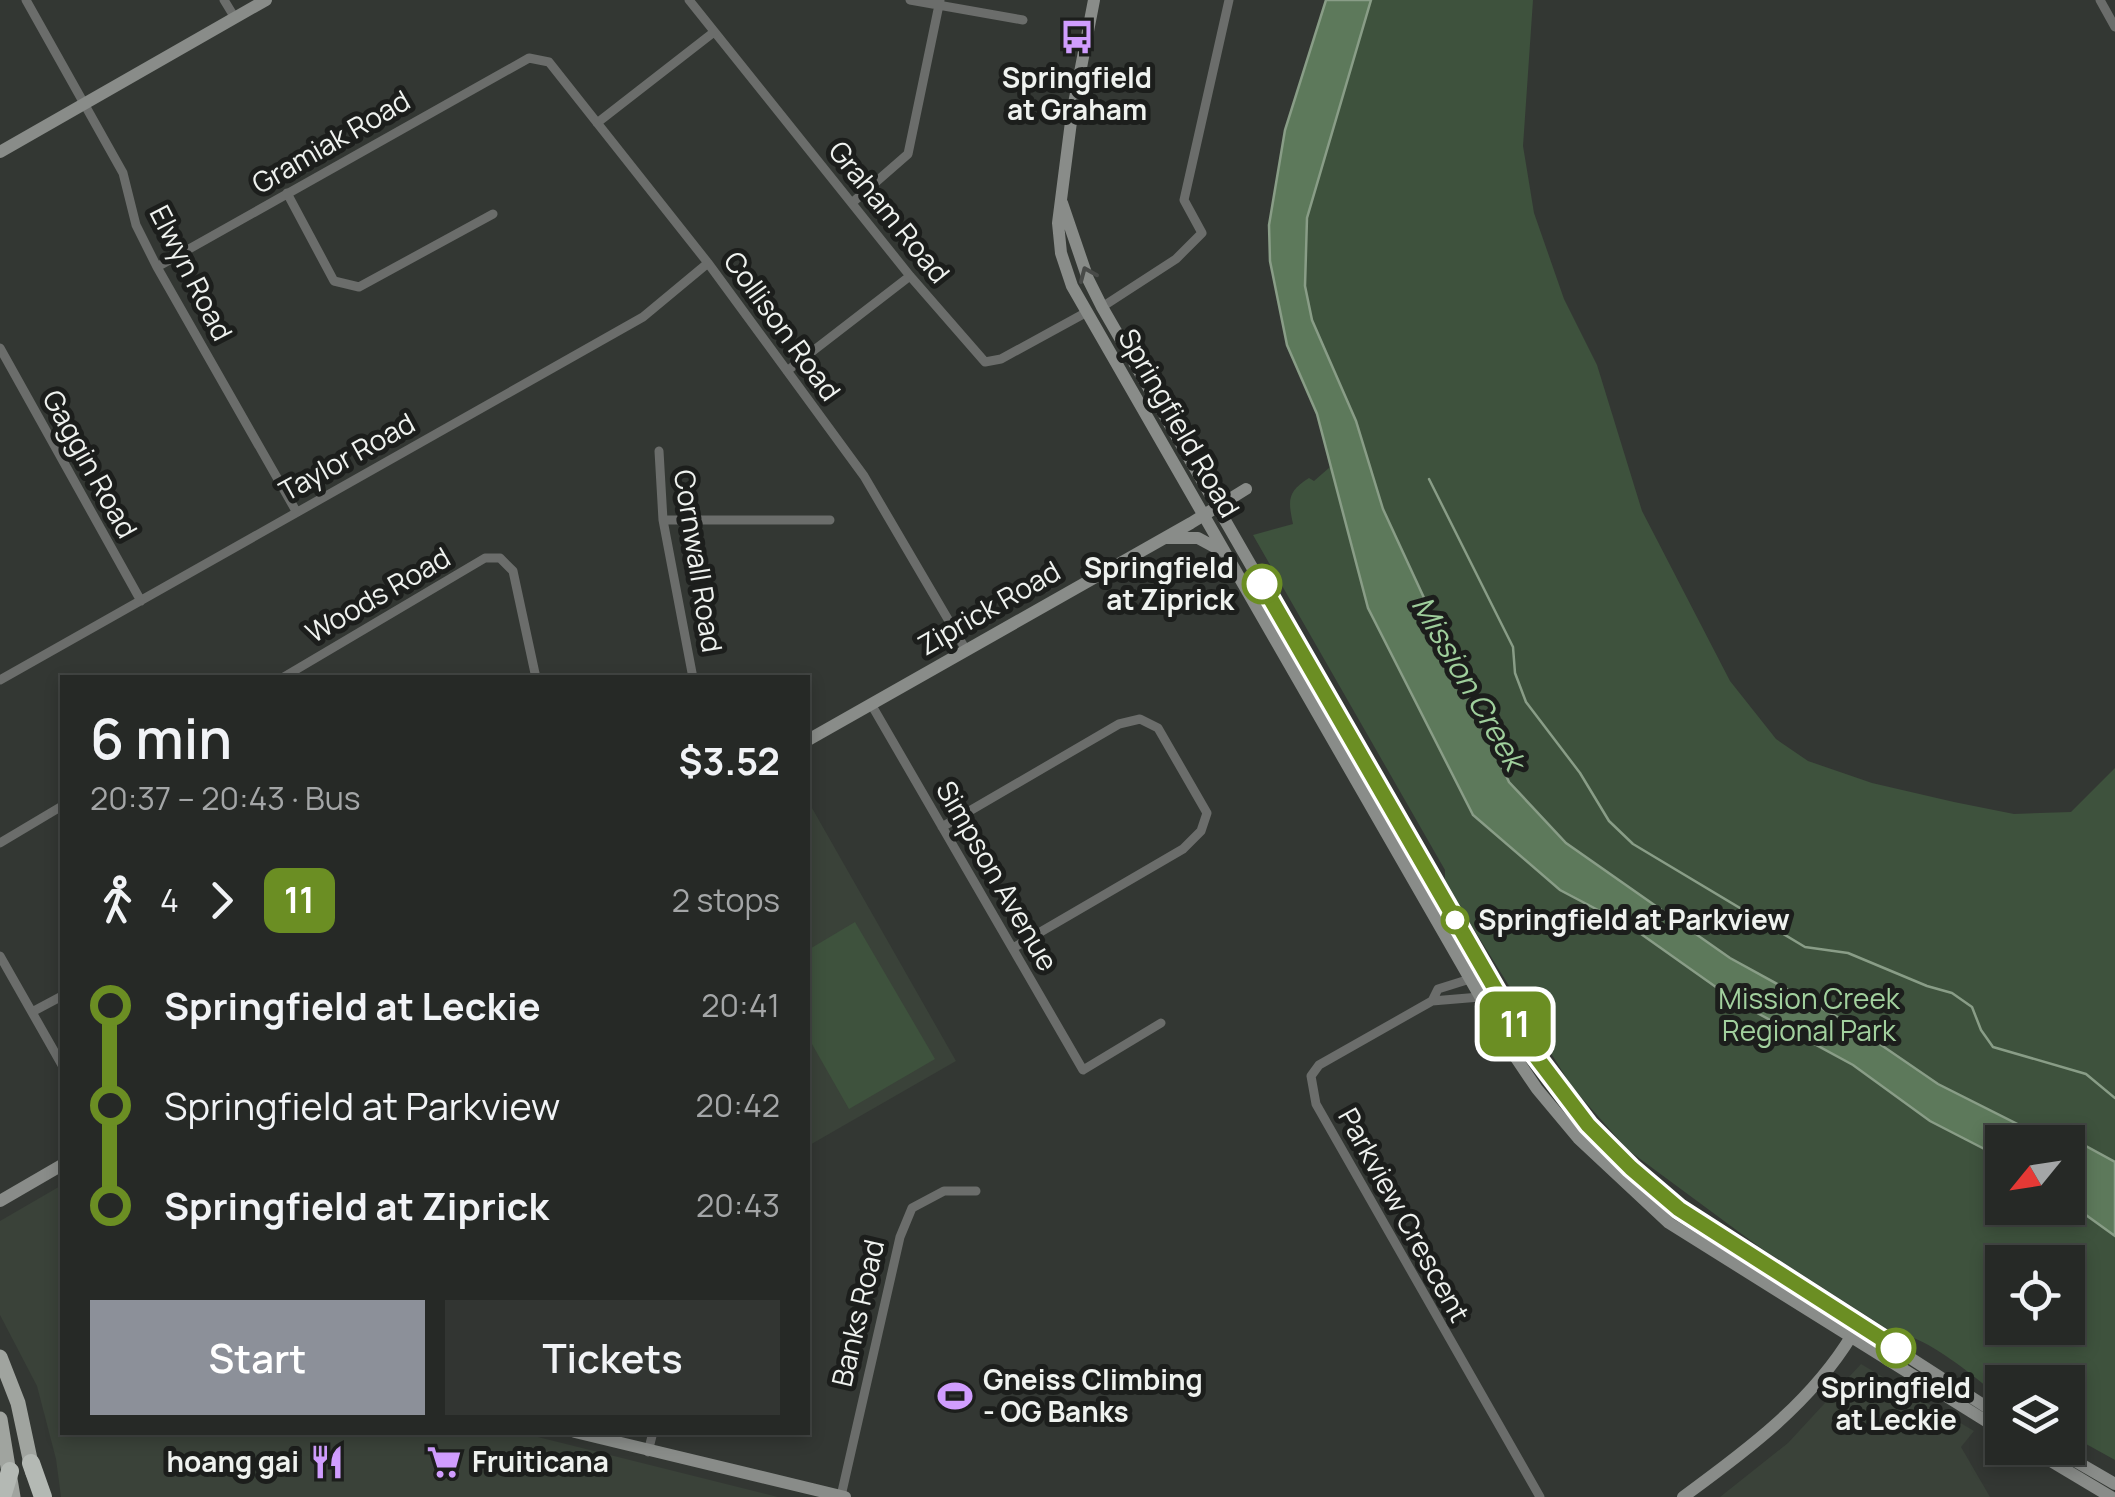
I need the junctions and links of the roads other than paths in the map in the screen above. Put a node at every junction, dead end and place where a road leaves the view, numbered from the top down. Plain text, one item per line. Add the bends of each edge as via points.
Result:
1 (26, 0) edge
2 (224, 0) edge
3 (266, 0) edge
4 (689, 0) edge
5 (910, 0) edge
6 (1094, 0) edge
7 (1229, 0) edge
8 (2100, 0) edge
9 (940, 3) edge
10 (235, 18) junction
11 (1023, 20) dead end
12 (2115, 27) edge
13 (714, 32) junction
14 (529, 58) joint
15 (86, 104) junction
16 (597, 123) junction
17 (0, 152) edge
18 (287, 193) junction
19 (853, 202) junction
20 (1062, 203) junction
21 (493, 214) dead end
22 (708, 263) junction
23 (157, 267) junction
24 (910, 276) junction
25 (1102, 306) junction
26 (1086, 312) junction
27 (0, 348) edge
28 (787, 370) junction
29 (659, 451) dead end
30 (1246, 489) dead end
31 (1218, 506) junction
32 (296, 511) junction
33 (1203, 516) junction
34 (663, 520) junction
35 (830, 520) dead end
36 (1162, 538) junction
37 (1224, 552) junction
38 (140, 600) junction
39 (966, 650) junction
40 (287, 675) edge
41 (535, 675) edge
42 (692, 675) edge
43 (0, 680) edge
44 (871, 704) junction
45 (810, 739) edge
46 (60, 807) edge
47 (942, 827) junction
48 (0, 843) edge
49 (1013, 948) junction
50 (0, 956) edge
51 (1486, 974) junction
52 (1470, 978) junction
53 (60, 997) edge
54 (1480, 997) junction
55 (1432, 1001) junction
56 (32, 1012) junction
57 (1161, 1023) dead end
58 (60, 1061) edge
59 (60, 1166) edge
60 (976, 1190) dead end
61 (0, 1200) edge
62 (1858, 1324) junction
63 (1850, 1338) junction
64 (0, 1358) edge
65 (1985, 1407) edge
66 (0, 1419) edge
67 (1985, 1421) edge
68 (586, 1435) edge
69 (652, 1435) edge
70 (648, 1452) junction
71 (32, 1463) joint
72 (2058, 1465) edge
73 (2083, 1465) edge
74 (10, 1472) junction
75 (2115, 1484) edge
76 (2, 1497) edge
77 (13, 1497) edge
78 (39, 1497) edge
79 (842, 1497) edge
80 (1540, 1497) edge
81 (1682, 1497) edge
82 (2111, 1497) edge

1 - 15 street, Elwyn Road
2 - 10 street
3 - 10 main road
4 - 13 street, Graham Road
5 - 9 street
6 - 20 main road, Springfield Road
7 - 25 street via 1184,200 1202,233 1176,259
8 - 12 street
9 - 11 street
9 - 19 street via 908,154
10 - 15 main road
13 - 16 street
13 - 19 street, Graham Road
14 - 16 street, Collison Road via 549,62
14 - 18 street, Gramiak Road
15 - 17 main road
15 - 23 street, Elwyn Road via 124,173 136,225
16 - 22 street, Collison Road
18 - 21 street via 334,280 358,286
18 - 23 street, Gramiak Road
19 - 24 street, Graham Road
25 -> 20 main road, Springfield Road
20 - 26 main road, Springfield Road via 1062,252
22 - 28 street, Collison Road
22 - 32 street, Taylor Road via 643,317
23 - 32 street, Elwyn Road
24 - 26 street, Graham Road via 985,362
24 - 28 street
25 - 31 main road, Springfield Road
26 - 33 main road, Springfield Road
27 - 38 street, Gaggin Road
28 - 39 street, Collison Road via 864,476
29 - 34 street, Cornwall Road
30 - 31 main road, Ziprick Road
31 - 33 main road, Ziprick Road
31 - 51 main road, Springfield Road
32 - 38 street, Taylor Road
33 - 36 main road, Ziprick Road
33 - 37 main road, Springfield Road
34 - 35 street
34 - 42 street, Cornwall Road
36 - 37 main road via 1198,538
36 - 39 main road, Ziprick Road
37 - 52 main road, Springfield Road
38 - 43 street, Taylor Road
39 - 44 main road, Ziprick Road
40 - 41 street, Woods Road via 485,558 500,558 514,572
44 - 45 main road, Ziprick Road
44 - 47 street, Simpson Avenue
46 - 48 street
47 - 49 street, Simpson Avenue
47 - 49 street via 1120,724 1140,719 1158,728 1207,813 1201,832
49 - 57 street, Simpson Avenue via 1083,1070
50 - 56 street
51 - 52 street, Parkview Crescent
51 - 62 main road, Springfield Road via 1552,1080 1631,1168 1679,1209
52 - 54 main road, Springfield Road
52 - 55 street, Parkview Crescent via 1438,989
53 - 56 street
54 - 55 street, Parkview Crescent
54 - 63 main road, Springfield Road via 1538,1089 1614,1174 1669,1223
55 - 80 street, Parkview Crescent via 1319,1065 1311,1076 1316,1104
56 - 58 street
59 - 61 main road
60 - 79 street, Banks Road via 944,1191 912,1208
62 - 63 main road
62 - 65 main road, Springfield Road
63 - 67 main road, Springfield Road
63 - 81 main road via 1795,1407
64 - 71 main road
66 - 74 main road
68 - 70 main road
69 - 70 street
70 - 79 main road
71 - 78 highway
72 - 82 main road
73 - 75 main road
74 - 76 highway
74 - 77 main road

